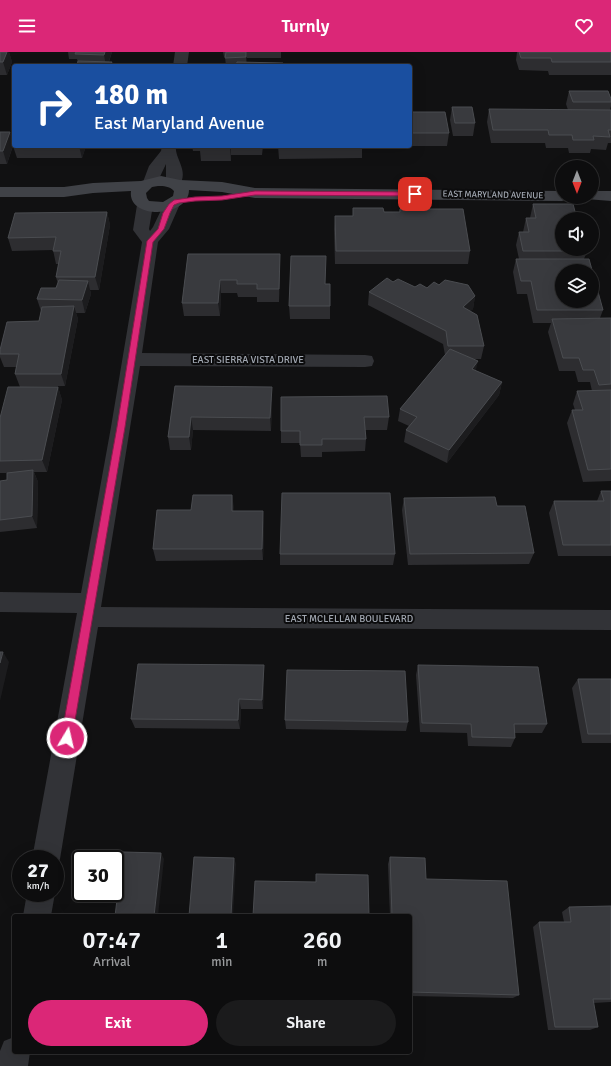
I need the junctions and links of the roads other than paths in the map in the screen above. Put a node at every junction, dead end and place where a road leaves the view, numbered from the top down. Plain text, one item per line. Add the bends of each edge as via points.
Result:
1 (182, 52) edge
2 (180, 64) edge
3 (168, 149) edge
4 (148, 184) junction
5 (175, 184) junction
6 (0, 192) edge
7 (64, 192) junction
8 (255, 193) junction
9 (555, 196) edge
10 (599, 196) edge
11 (611, 196) edge
12 (142, 203) junction
13 (174, 203) junction
14 (150, 241) junction
15 (132, 358) junction
16 (365, 360) dead end
17 (0, 602) edge
18 (88, 610) junction
19 (611, 620) edge
20 (48, 850) edge
21 (39, 902) edge
22 (37, 914) edge
23 (15, 1054) edge
24 (13, 1066) edge

1 - 2 street
3 - 4 street
3 - 5 street via 175,166
4 - 5 street, EAST MARYLAND AVENUE via 163,181
4 - 7 street, EAST MARYLAND AVENUE
4 - 12 street via 138,192 138,198
5 - 8 street, EAST MARYLAND AVENUE via 222,187
5 - 13 street via 180,188 182,195
6 - 7 street, EAST MARYLAND AVENUE
7 - 12 street, EAST MARYLAND AVENUE
8 - 9 street, EAST MARYLAND AVENUE
8 - 13 street, EAST MARYLAND AVENUE
10 - 11 street
12 - 13 street, EAST MARYLAND AVENUE via 158,207
12 - 14 street via 141,230
13 - 14 street via 161,229
14 - 15 street
15 - 16 street, EAST SIERRA VISTA DRIVE
15 - 18 street
17 - 18 street, EAST MCLELLAN BOULEVARD
18 - 19 street, EAST MCLELLAN BOULEVARD
18 - 20 street
21 - 22 street
23 - 24 street

